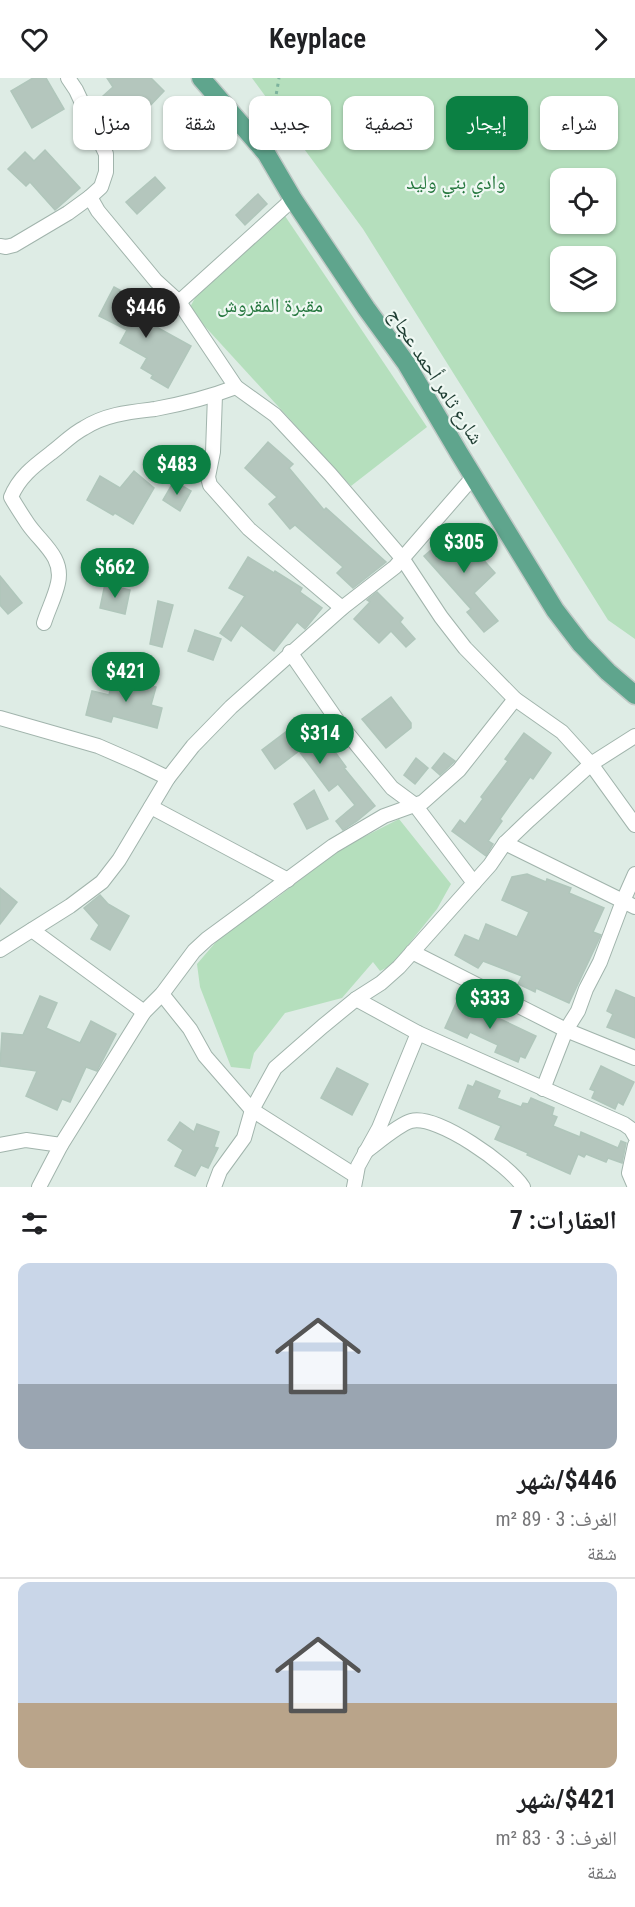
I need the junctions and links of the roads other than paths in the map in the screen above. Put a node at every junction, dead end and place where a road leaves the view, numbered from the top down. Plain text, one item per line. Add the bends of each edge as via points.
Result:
1 (68, 78) edge
2 (201, 78) edge
3 (90, 197) junction
4 (293, 199) junction
5 (0, 246) edge
6 (179, 302) junction
7 (236, 387) junction
8 (215, 395) junction
9 (474, 476) junction
10 (402, 558) junction
11 (342, 608) junction
12 (44, 622) dead end
13 (290, 652) junction
14 (635, 695) edge
15 (515, 699) junction
16 (0, 718) edge
17 (635, 736) edge
18 (591, 764) junction
19 (168, 778) junction
20 (415, 805) junction
21 (151, 807) junction
22 (635, 825) edge
23 (505, 843) junction
24 (635, 874) edge
25 (288, 880) junction
26 (474, 883) junction
27 (629, 904) edge
28 (32, 930) junction
29 (0, 950) edge
30 (412, 952) junction
31 (162, 994) junction
32 (356, 999) junction
33 (144, 1012) junction
34 (566, 1030) junction
35 (418, 1033) junction
36 (635, 1058) edge
37 (543, 1089) junction
38 (252, 1110) junction
39 (635, 1136) edge
40 (0, 1145) edge
41 (62, 1145) junction
42 (635, 1145) edge
43 (365, 1152) junction
44 (355, 1182) edge
45 (39, 1187) edge
46 (214, 1187) edge
47 (523, 1187) edge
48 (635, 1187) edge

1 - 3 street via 106,154 101,187
2 - 4 main road, شارع ثامر أحمد عجاج via 266,153
3 - 5 street via 14,245
3 - 6 street via 156,281
4 - 6 street
4 - 9 main road, شارع ثامر أحمد عجاج via 406,363
6 - 7 street
7 - 8 street
7 - 10 street via 274,415
8 - 11 street via 210,485 249,529
8 - 12 street via 99,420 83,428 17,483 10,497 56,559 59,571
9 - 10 street
9 - 14 main road, شارع ثامر أحمد عجاج via 555,610 581,644
10 - 11 street
10 - 15 street via 465,648
11 - 13 street
13 - 19 street via 231,707
13 - 20 street via 346,732 392,788
15 - 18 street via 562,732
15 - 20 street via 459,770
16 - 19 street via 98,746
17 - 18 street
18 - 22 street
18 - 23 street
19 - 21 street
20 - 25 street via 374,821
20 - 26 street
21 - 25 street
21 - 28 street via 102,882
23 - 26 street
23 - 27 street
24 - 27 street
25 - 31 street via 207,939
26 - 30 street
27 - 34 street
28 - 29 street
28 - 33 street
30 - 32 street via 381,983
30 - 34 street
31 - 33 street
31 - 38 street via 190,1029 205,1056
32 - 35 street
32 - 38 street via 274,1068
33 - 41 street
34 - 36 street
34 - 37 street
35 - 37 street
35 - 43 street via 379,1128
37 - 39 street via 624,1124
38 - 44 street
38 - 46 street via 244,1138 220,1171
40 - 41 street via 26,1140
41 - 45 street
42 - 48 street via 629,1173
43 - 44 street via 357,1166
43 - 47 street via 406,1123 417,1120 464,1138

